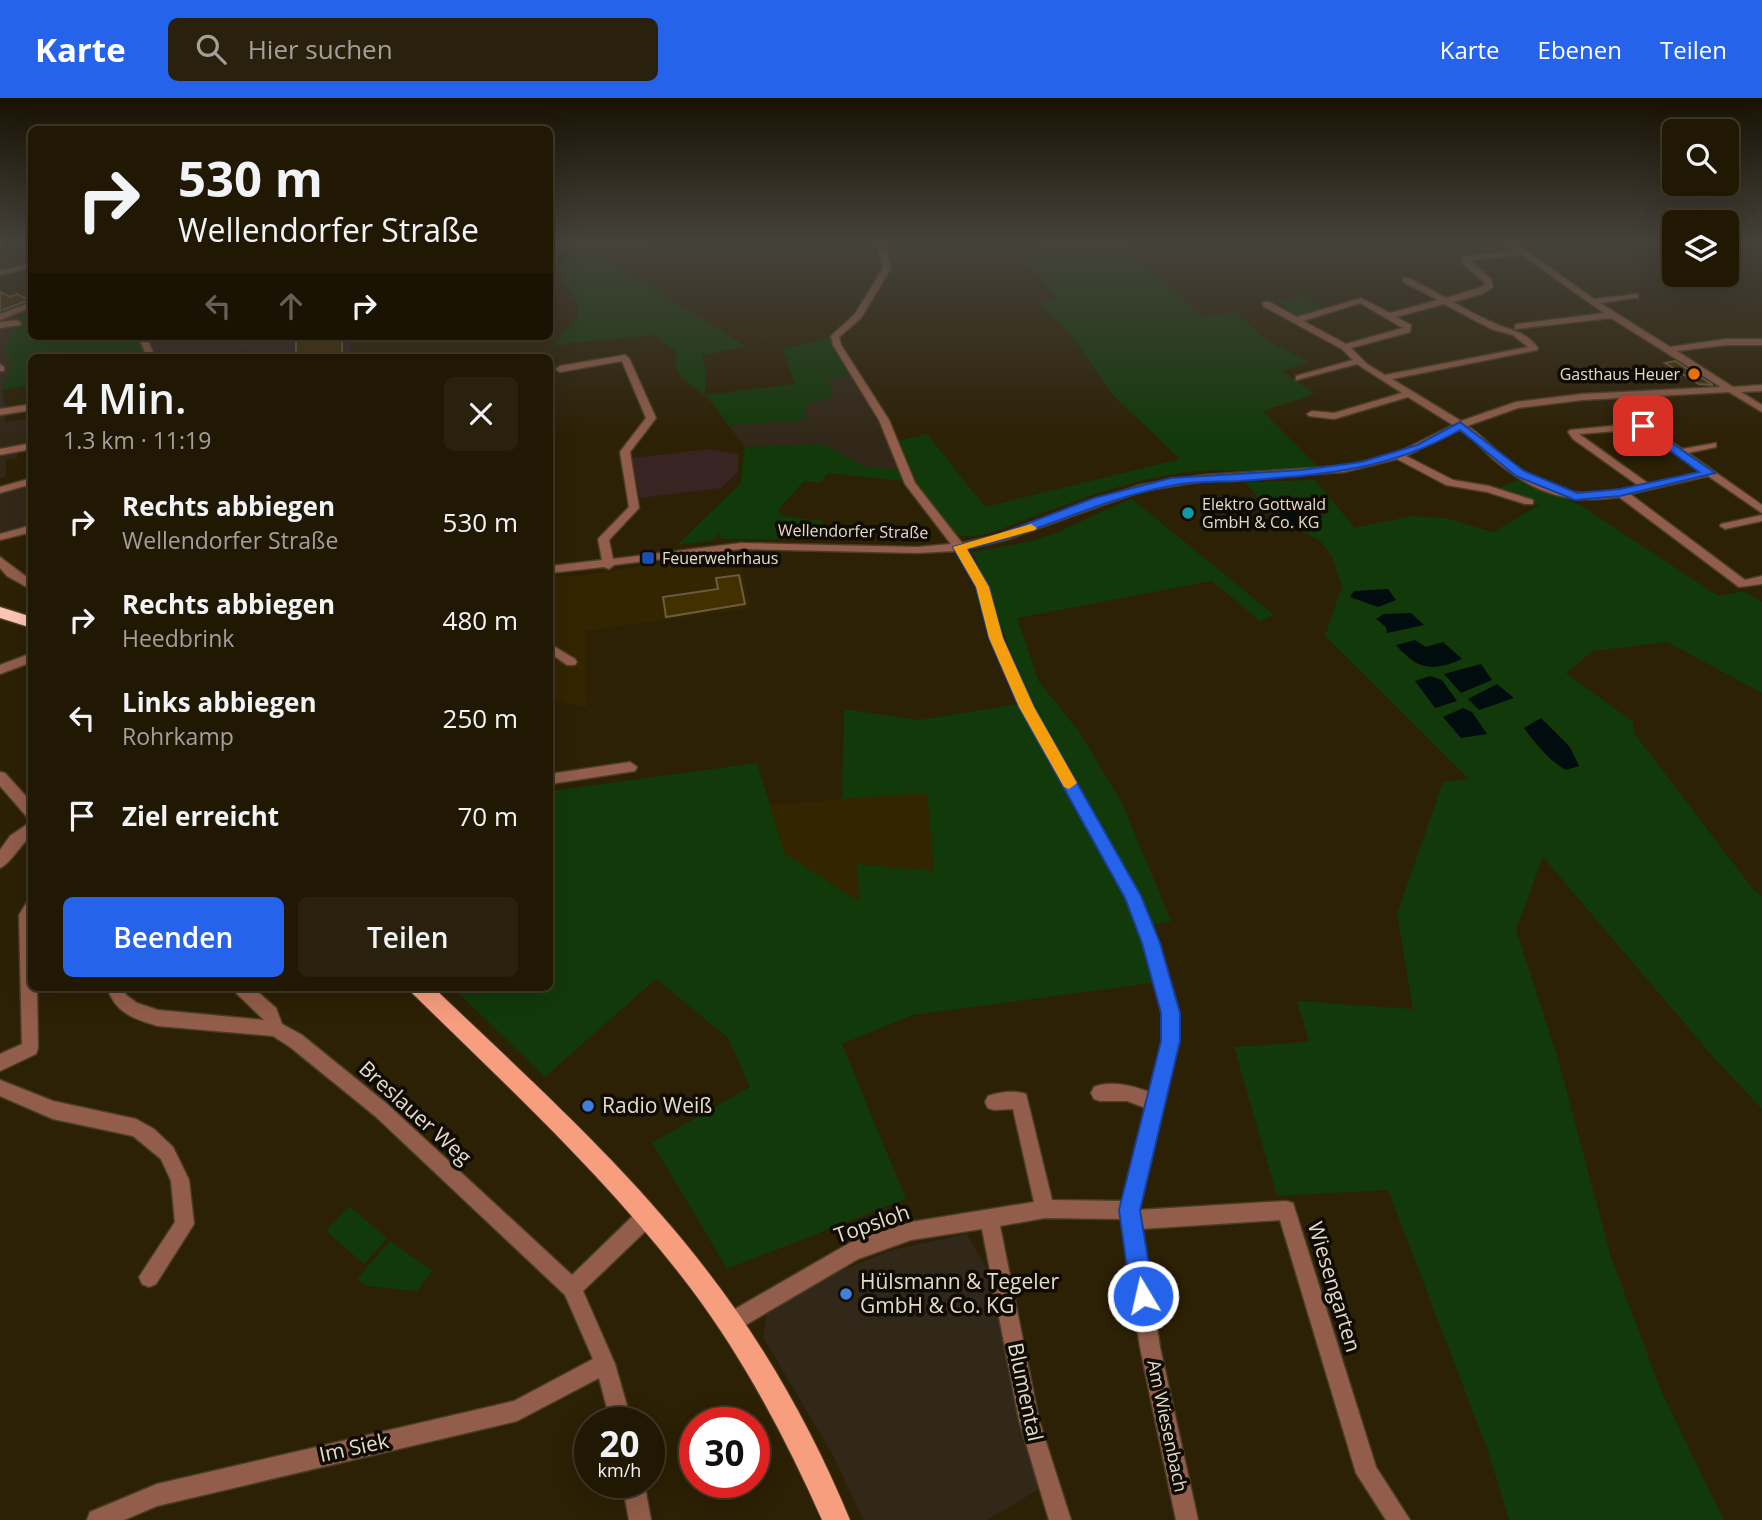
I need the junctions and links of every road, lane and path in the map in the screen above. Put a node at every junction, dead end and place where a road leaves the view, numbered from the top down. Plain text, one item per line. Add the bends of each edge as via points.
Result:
1 (21, 308) edge
2 (863, 308) edge
3 (1273, 308) edge
4 (1334, 308) edge
5 (1375, 308) edge
6 (1420, 308) edge
7 (1459, 308) edge
8 (1601, 308) edge
9 (1611, 315) junction
10 (1388, 316) junction
11 (0, 317) edge
12 (1294, 321) junction
13 (17, 323) dead end
14 (0, 325) edge
15 (1518, 327) dead end
16 (1762, 342) edge
17 (1345, 347) junction
18 (1668, 350) junction
19 (1358, 361) junction
20 (560, 369) dead end
21 (1299, 378) dead end
22 (1385, 378) junction
23 (1762, 388) edge
24 (1730, 390) junction
25 (1410, 394) junction
26 (28, 408) edge
27 (1762, 409) edge
28 (0, 412) edge
29 (1312, 414) dead end
30 (1460, 425) junction
31 (1713, 446) dead end
32 (28, 447) edge
33 (0, 452) edge
34 (1680, 452) junction
35 (1398, 456) junction
36 (1709, 473) junction
37 (28, 482) edge
38 (1646, 486) junction
39 (0, 490) edge
40 (1620, 492) junction
41 (1762, 497) edge
42 (1748, 500) junction
43 (1528, 502) dead end
44 (1762, 510) edge
45 (1762, 518) edge
46 (1725, 526) dead end
47 (28, 529) edge
48 (0, 537) edge
49 (959, 547) junction
50 (0, 561) edge
51 (609, 565) junction
52 (553, 570) edge
53 (1762, 580) edge
54 (28, 584) edge
55 (0, 603) edge
56 (28, 610) edge
57 (0, 612) edge
58 (28, 621) edge
59 (553, 650) edge
60 (28, 659) edge
61 (571, 662) dead end
62 (0, 670) edge
63 (630, 767) dead end
64 (0, 777) edge
65 (553, 779) edge
66 (28, 808) edge
67 (28, 829) edge
68 (7, 840) edge
69 (0, 862) edge
70 (28, 913) edge
71 (28, 959) edge
72 (29, 991) edge
73 (115, 991) edge
74 (245, 991) edge
75 (423, 991) edge
76 (275, 1029) junction
77 (0, 1063) edge
78 (0, 1088) edge
79 (1100, 1093) dead end
80 (994, 1102) dead end
81 (1156, 1103) junction
82 (1045, 1209) junction
83 (1130, 1215) junction
84 (647, 1216) junction
85 (990, 1220) junction
86 (149, 1277) dead end
87 (572, 1288) junction
88 (730, 1323) junction
89 (605, 1364) junction
90 (617, 1407) edge
91 (636, 1498) edge
92 (98, 1520) edge
93 (640, 1520) edge
94 (836, 1520) edge
95 (1060, 1520) edge
96 (1188, 1520) edge
97 (1399, 1520) edge

1 - 11 street
2 - 49 street, Am Wiesenbach via 835,335 837,345 881,415 910,484
3 - 12 street
4 - 12 street
5 - 10 street
6 - 10 street
7 - 22 street via 1521,337 1534,348
8 - 9 street
9 - 15 street
9 - 18 street
10 - 17 street via 1409,329
12 - 17 street
13 - 14 street
16 - 18 street
17 - 19 street
18 - 24 street
19 - 21 street
19 - 22 street
20 - 51 street via 625,358 650,418 625,452 634,508 603,539
22 - 25 street
23 - 24 street, Wellendorfer Straße
24 - 27 street
24 - 30 street, Wellendorfer Straße via 1542,400
25 - 29 street via 1334,416
25 - 30 street
26 - 28 street
30 - 35 street, Wellendorfer Straße
30 - 40 street via 1520,474 1566,494
31 - 34 street
32 - 33 street
34 - 36 street
34 - 38 street via 1641,425 1573,432
35 - 43 street via 1450,483 1500,491
35 - 49 street, Wellendorfer Straße via 1327,471 1204,478 1140,488 1001,538
36 - 38 street
36 - 42 street
37 - 39 street
38 - 40 street
40 - 53 street via 1743,584
41 - 42 street
42 - 44 street
45 - 46 street
47 - 48 street
49 - 51 street, Wellendorfer Straße via 741,546
49 - 81 street, Am Wiesenbach via 983,587 996,638 1026,707 1133,896 1151,943 1170,1013 1171,1041
50 - 54 street
51 - 52 street, Wellendorfer Straße
55 - 56 highway
57 - 58 highway
59 - 61 street
60 - 62 street
63 - 65 street
64 - 66 street
67 - 68 street
68 - 69 street
70 - 71 street
72 - 77 street via 30,1048
73 - 76 street, Breslauer Weg via 131,1010 158,1018
74 - 76 street via 270,1013
75 - 84 main road
76 - 87 street, Breslauer Weg via 381,1110
78 - 86 street via 53,1110 136,1128 167,1153 180,1180 185,1224
79 - 81 street via 1127,1093
80 - 82 street via 1020,1100
81 - 83 street, Am Wiesenbach
82 - 83 street, Topsloh
82 - 85 street, Topsloh
83 - 96 street, Am Wiesenbach via 1150,1347
83 - 97 street, Wiesengarten via 1286,1210 1367,1473
84 - 87 street
84 - 88 main road
85 - 88 street, Topsloh via 911,1231 853,1251
85 - 95 street, Blumental via 1029,1420
87 - 89 street
88 - 94 main road via 793,1432
89 - 90 street
89 - 92 street, Im Siek via 517,1411 157,1495
91 - 93 street

